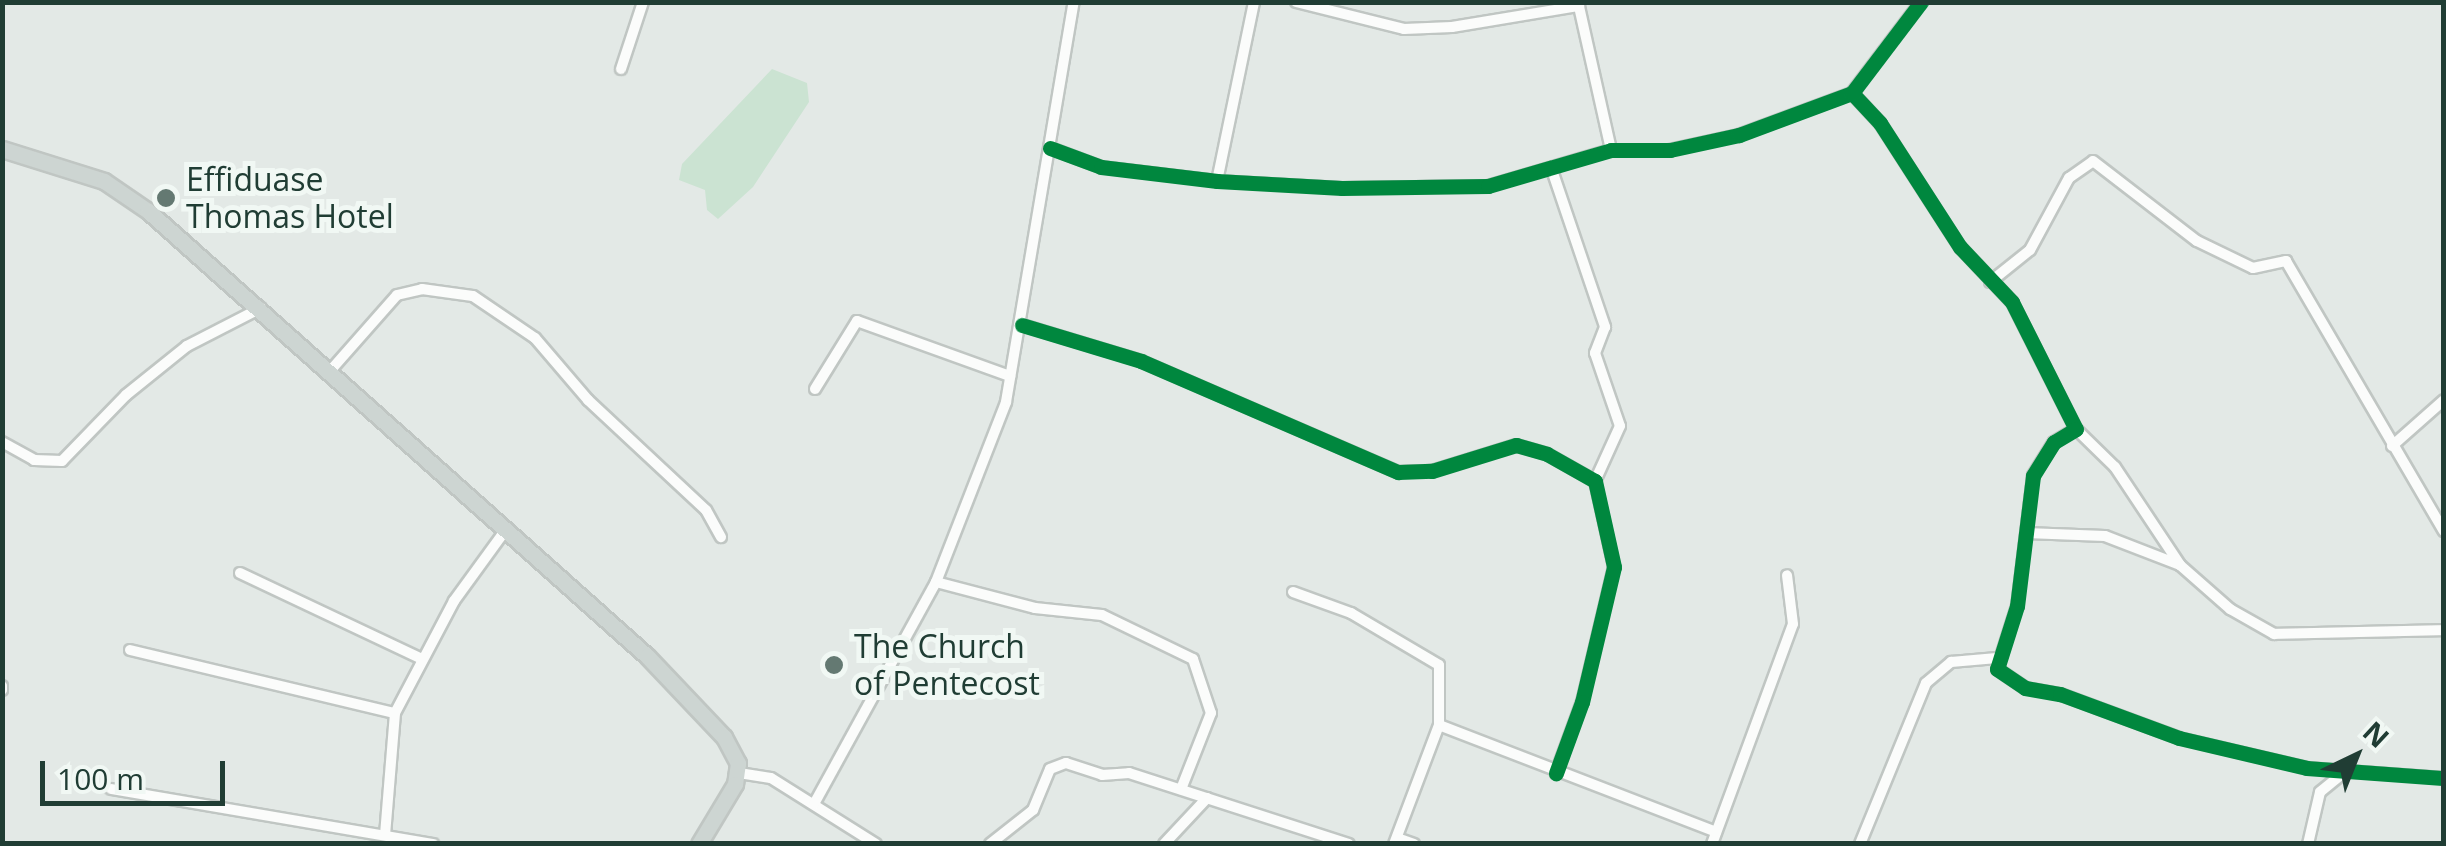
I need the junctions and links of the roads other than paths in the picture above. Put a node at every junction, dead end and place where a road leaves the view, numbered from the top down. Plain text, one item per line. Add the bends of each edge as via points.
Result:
1 (643, 2) edge
2 (1074, 2) edge
3 (1254, 2) edge
4 (1296, 2) edge
5 (1922, 2) edge
6 (1578, 4) edge
7 (621, 69) dead end
8 (1852, 93) junction
9 (1050, 148) junction
10 (2, 149) edge
11 (1610, 150) junction
12 (1552, 170) junction
13 (1216, 181) junction
14 (1990, 282) junction
15 (262, 307) junction
16 (1022, 325) junction
17 (330, 371) junction
18 (1010, 376) junction
19 (815, 389) dead end
20 (2444, 400) edge
21 (2076, 429) junction
22 (2, 442) edge
23 (2392, 446) junction
24 (1595, 482) junction
25 (508, 526) junction
26 (2444, 531) edge
27 (2026, 533) junction
28 (721, 537) dead end
29 (2180, 564) junction
30 (240, 573) dead end
31 (1788, 575) dead end
32 (936, 582) junction
33 (1293, 592) dead end
34 (2444, 630) edge
35 (130, 650) dead end
36 (420, 658) junction
37 (1997, 658) junction
38 (394, 712) junction
39 (1439, 724) junction
40 (2307, 768) junction
41 (2348, 770) junction
42 (739, 773) junction
43 (1556, 773) junction
44 (2444, 778) edge
45 (1181, 788) junction
46 (111, 789) dead end
47 (2320, 792) junction
48 (1207, 798) junction
49 (814, 804) junction
50 (385, 835) junction
51 (1714, 838) edge
52 (1396, 841) edge
53 (433, 844) edge
54 (699, 844) edge
55 (876, 844) edge
56 (990, 844) edge
57 (1164, 844) edge
58 (1349, 844) edge
59 (1414, 844) edge
60 (1860, 844) edge
61 (2308, 844) edge

1 - 7 street
2 - 9 street
3 - 13 street
4 - 6 street via 1404,28 1452,28
5 - 8 street
6 - 11 street
8 - 11 street via 1740,135 1670,150
8 - 14 street
9 - 13 street via 1101,166
9 - 16 street
10 - 15 main road via 104,180
11 - 12 street
12 - 13 street via 1488,186
12 - 24 street via 1605,328 1596,353 1620,426
14 - 21 street via 2012,302 2036,342
14 - 23 street via 2030,250 2069,178 2092,161 2197,241 2253,268 2286,261
15 - 17 main road
15 - 22 street via 187,346 62,460 34,460
16 - 18 street
16 - 24 street via 1142,361 1398,472 1432,471 1516,445
17 - 25 main road
17 - 28 street via 397,295 422,289 473,296 535,338 588,400 706,510
18 - 19 street via 857,321
18 - 32 street
20 - 23 street
21 - 27 street via 2041,460 2027,498
21 - 29 street via 2114,467
23 - 26 street
24 - 43 street via 1614,567 1582,702
25 - 36 street
25 - 42 main road via 724,736
27 - 29 street via 2104,536
27 - 37 street via 2016,606
29 - 34 street via 2230,608 2274,634
30 - 36 street
31 - 51 street via 1793,624
32 - 45 street via 1035,608 1102,615 1193,659 1211,713
32 - 49 street
33 - 39 street via 1352,613 1438,665
35 - 38 street
36 - 38 street
37 - 40 street via 1997,669 2026,688 2179,738
37 - 60 street via 1951,662 1926,682
38 - 50 street
39 - 43 street
39 - 52 street
40 - 41 street
40 - 47 street
41 - 44 street
41 - 47 street
42 - 49 street via 771,778
42 - 54 main road
43 - 51 street
45 - 48 street
45 - 56 street via 1066,763 1050,769 1022,822
46 - 50 street
47 - 61 street
48 - 57 street
48 - 58 street
49 - 55 street
50 - 53 street
52 - 59 street

